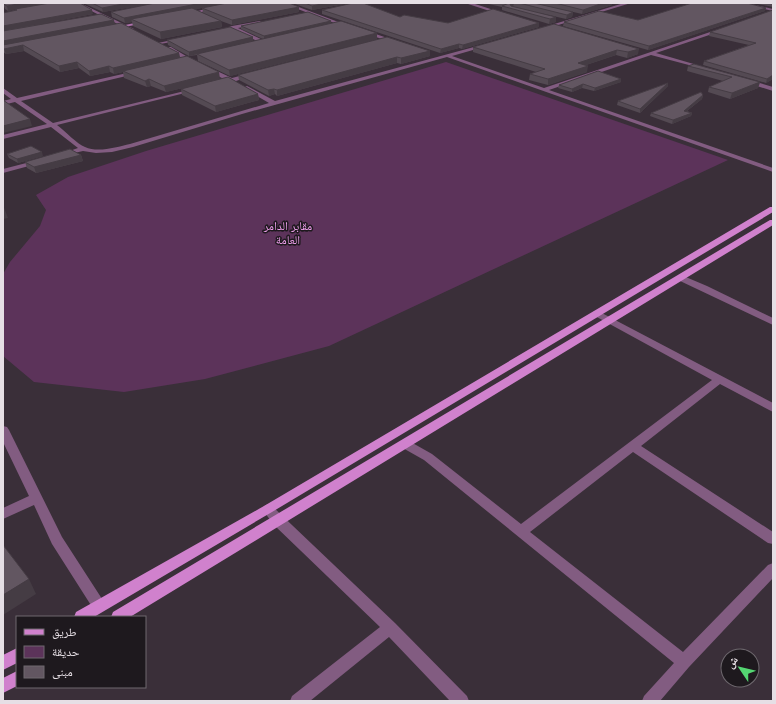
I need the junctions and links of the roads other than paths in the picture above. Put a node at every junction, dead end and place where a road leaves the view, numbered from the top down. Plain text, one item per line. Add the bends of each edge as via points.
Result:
1 (77, 3) edge
2 (242, 3) edge
3 (284, 3) edge
4 (467, 3) edge
5 (610, 3) edge
6 (629, 3) edge
7 (740, 3) edge
8 (621, 5) junction
9 (508, 10) edge
10 (773, 10) edge
11 (497, 11) junction
12 (195, 12) junction
13 (320, 12) edge
14 (311, 13) junction
15 (766, 13) edge
16 (110, 14) edge
17 (301, 14) edge
18 (568, 14) edge
19 (179, 15) edge
20 (103, 16) junction
21 (508, 16) edge
22 (95, 17) edge
23 (208, 17) edge
24 (582, 17) junction
25 (550, 18) edge
26 (148, 21) edge
27 (264, 22) edge
28 (565, 22) junction
29 (341, 24) junction
30 (227, 25) edge
31 (542, 25) edge
32 (125, 26) junction
33 (333, 26) edge
34 (550, 26) junction
35 (730, 26) edge
36 (234, 28) junction
37 (354, 28) edge
38 (560, 28) edge
39 (109, 29) edge
40 (361, 31) edge
41 (534, 31) edge
42 (212, 32) edge
43 (139, 33) edge
44 (189, 37) edge
45 (388, 39) junction
46 (153, 40) edge
47 (273, 41) edge
48 (265, 42) junction
49 (160, 43) junction
50 (373, 43) edge
51 (258, 44) edge
52 (401, 44) edge
53 (491, 44) edge
54 (643, 52) dead end
55 (429, 53) edge
56 (651, 54) junction
57 (445, 57) junction
58 (197, 59) edge
59 (189, 60) junction
60 (182, 62) edge
61 (704, 69) edge
62 (144, 71) edge
63 (254, 74) edge
64 (232, 80) junction
65 (742, 80) edge
66 (238, 83) edge
67 (216, 84) edge
68 (244, 86) edge
69 (200, 88) edge
70 (773, 89) edge
71 (3, 90) edge
72 (542, 90) junction
73 (16, 100) junction
74 (3, 103) edge
75 (275, 104) junction
76 (53, 125) junction
77 (3, 137) edge
78 (83, 149) junction
79 (773, 170) edge
80 (3, 171) edge
81 (773, 209) edge
82 (773, 222) edge
83 (681, 278) junction
84 (598, 314) junction
85 (610, 320) junction
86 (773, 322) edge
87 (720, 379) junction
88 (773, 408) edge
89 (3, 430) edge
90 (405, 444) junction
91 (632, 446) junction
92 (37, 498) junction
93 (268, 509) junction
94 (3, 514) edge
95 (279, 521) junction
96 (522, 531) junction
97 (773, 539) edge
98 (773, 569) edge
99 (99, 606) junction
100 (83, 616) edge
101 (120, 616) edge
102 (390, 628) junction
103 (16, 656) edge
104 (684, 662) junction
105 (3, 664) edge
106 (16, 679) edge
107 (3, 686) edge
108 (298, 701) edge
109 (461, 701) edge
110 (650, 701) edge

1 - 20 street
2 - 12 street
3 - 14 street
4 - 11 street
5 - 8 street
6 - 8 street
7 - 10 street
8 - 24 street
9 - 11 street
10 - 15 street
11 - 21 street
12 - 19 street
12 - 23 street
13 - 14 street
14 - 17 street
14 - 29 street
16 - 20 street
18 - 24 street
20 - 22 street
20 - 32 street
24 - 28 street
25 - 28 street
26 - 32 street
27 - 36 street
28 - 34 street
29 - 33 street
29 - 37 street
30 - 36 street
31 - 34 street
32 - 39 street
32 - 43 street
34 - 38 street
34 - 41 street
35 - 56 street
36 - 42 street
36 - 48 street
40 - 45 street
44 - 49 street
45 - 50 street
45 - 52 street
46 - 49 street
47 - 48 street
48 - 51 street
49 - 59 street
53 - 57 street
54 - 56 street
55 - 57 street
56 - 61 street
56 - 72 street
57 - 72 street
57 - 75 street
58 - 59 street
59 - 60 street
59 - 64 street
62 - 73 street
63 - 64 street
64 - 66 street
64 - 67 street
65 - 70 street
68 - 75 street
69 - 76 street
71 - 73 street
72 - 79 street
73 - 74 street
73 - 76 street
75 - 78 street via 131,146 96,151
76 - 77 street
76 - 78 street
78 - 80 street
81 - 84 main road
82 - 83 main road
83 - 85 main road
83 - 86 street
84 - 85 street
84 - 93 main road
85 - 87 street
85 - 90 main road
87 - 88 street
87 - 91 street
89 - 92 street
90 - 95 main road
90 - 96 street via 428,457
91 - 96 street
91 - 97 street
92 - 94 street
92 - 99 street via 67,557
93 - 95 street
93 - 99 main road
95 - 101 main road
95 - 102 street
96 - 104 street
98 - 104 street
99 - 100 main road
102 - 108 street
102 - 109 street
103 - 105 main road
104 - 110 street
106 - 107 main road

